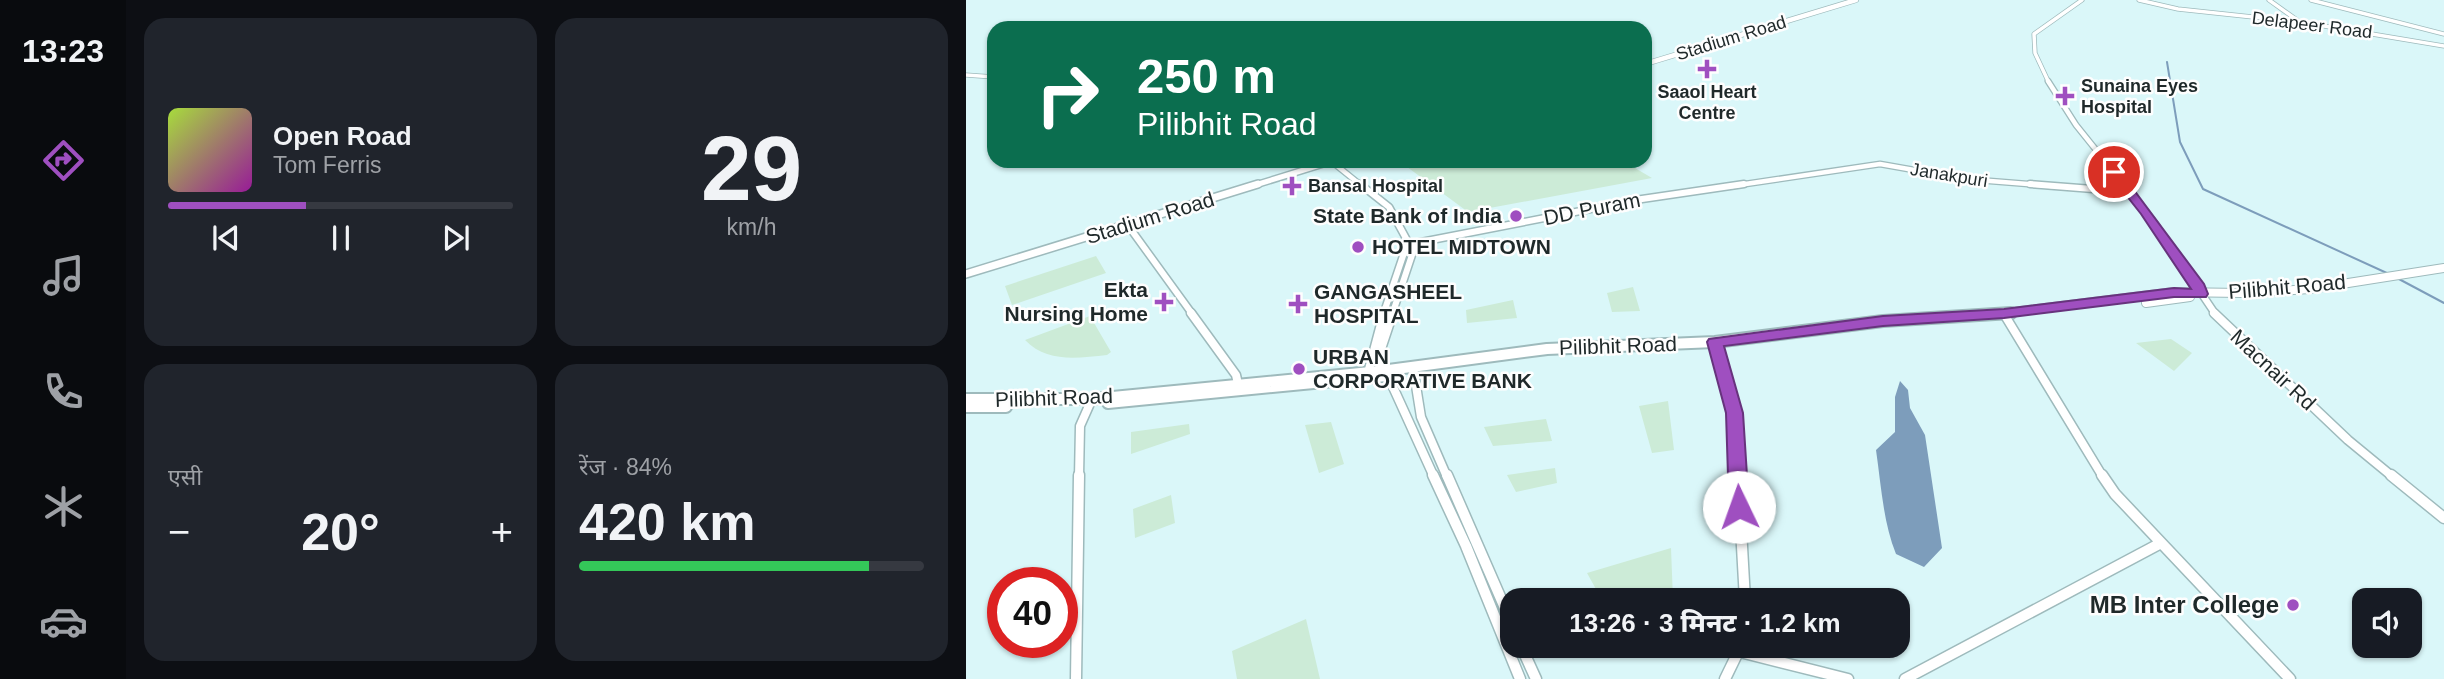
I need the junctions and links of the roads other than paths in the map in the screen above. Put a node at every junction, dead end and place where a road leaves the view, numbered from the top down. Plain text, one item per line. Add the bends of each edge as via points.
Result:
1 (1854, 0) edge
2 (2082, 0) edge
3 (2139, 0) edge
4 (2269, 0) edge
5 (2311, 0) edge
6 (2300, 22) junction
7 (2444, 34) edge
8 (2444, 46) edge
9 (1652, 62) edge
10 (966, 75) edge
11 (987, 76) edge
12 (1307, 168) edge
13 (1308, 168) edge
14 (1339, 168) edge
15 (1769, 181) joint
16 (2130, 192) junction
17 (1127, 225) junction
18 (1411, 244) junction
19 (2444, 268) edge
20 (966, 273) edge
21 (2200, 294) junction
22 (2005, 316) junction
23 (1716, 345) junction
24 (1413, 370) junction
25 (1378, 374) junction
26 (1238, 384) junction
27 (966, 399) edge
28 (1090, 402) junction
29 (966, 407) edge
30 (2444, 518) edge
31 (2161, 543) junction
32 (1744, 588) edge
33 (1500, 597) edge
34 (1526, 658) edge
35 (1735, 658) edge
36 (1772, 658) edge
37 (1076, 679) edge
38 (1520, 679) edge
39 (1536, 679) edge
40 (1724, 679) edge
41 (1848, 679) edge
42 (1905, 679) edge
43 (2290, 679) edge

1 - 9 main road, Stadium Road
2 - 16 street, Macnair Rd via 2034,34 2033,48 2063,109
3 - 6 street, Delapeer Road via 2197,12
4 - 6 street
5 - 7 street
6 - 8 street, Delapeer Road
10 - 11 street
12 - 20 main road, Stadium Road
13 - 17 main road, Stadium Road
14 - 18 street via 1389,207
15 - 16 street, Janakpuri via 1890,164 1965,179
15 - 18 street, DD Puram via 1642,199
16 - 21 street, Macnair Rd
17 - 20 main road, Stadium Road
17 - 26 street via 1236,375
18 - 25 street via 1382,319
19 - 21 highway, Pilibhit Road via 2289,290
21 - 22 highway, Pilibhit Road
21 - 30 street, Macnair Rd via 2219,319 2348,440
22 - 23 highway, Pilibhit Road via 1883,321
22 - 31 street via 2108,484
23 - 24 highway, Pilibhit Road via 1547,349
23 - 32 street via 1734,413
24 - 25 highway, Pilibhit Road
24 - 33 street via 1421,417
25 - 26 highway, Pilibhit Road
25 - 28 highway
25 - 38 street via 1466,545
26 - 28 highway, Pilibhit Road
27 - 28 highway, Pilibhit Road
28 - 29 highway
28 - 37 street via 1080,426
31 - 42 street
31 - 43 street
34 - 39 street
35 - 40 street
36 - 41 street

